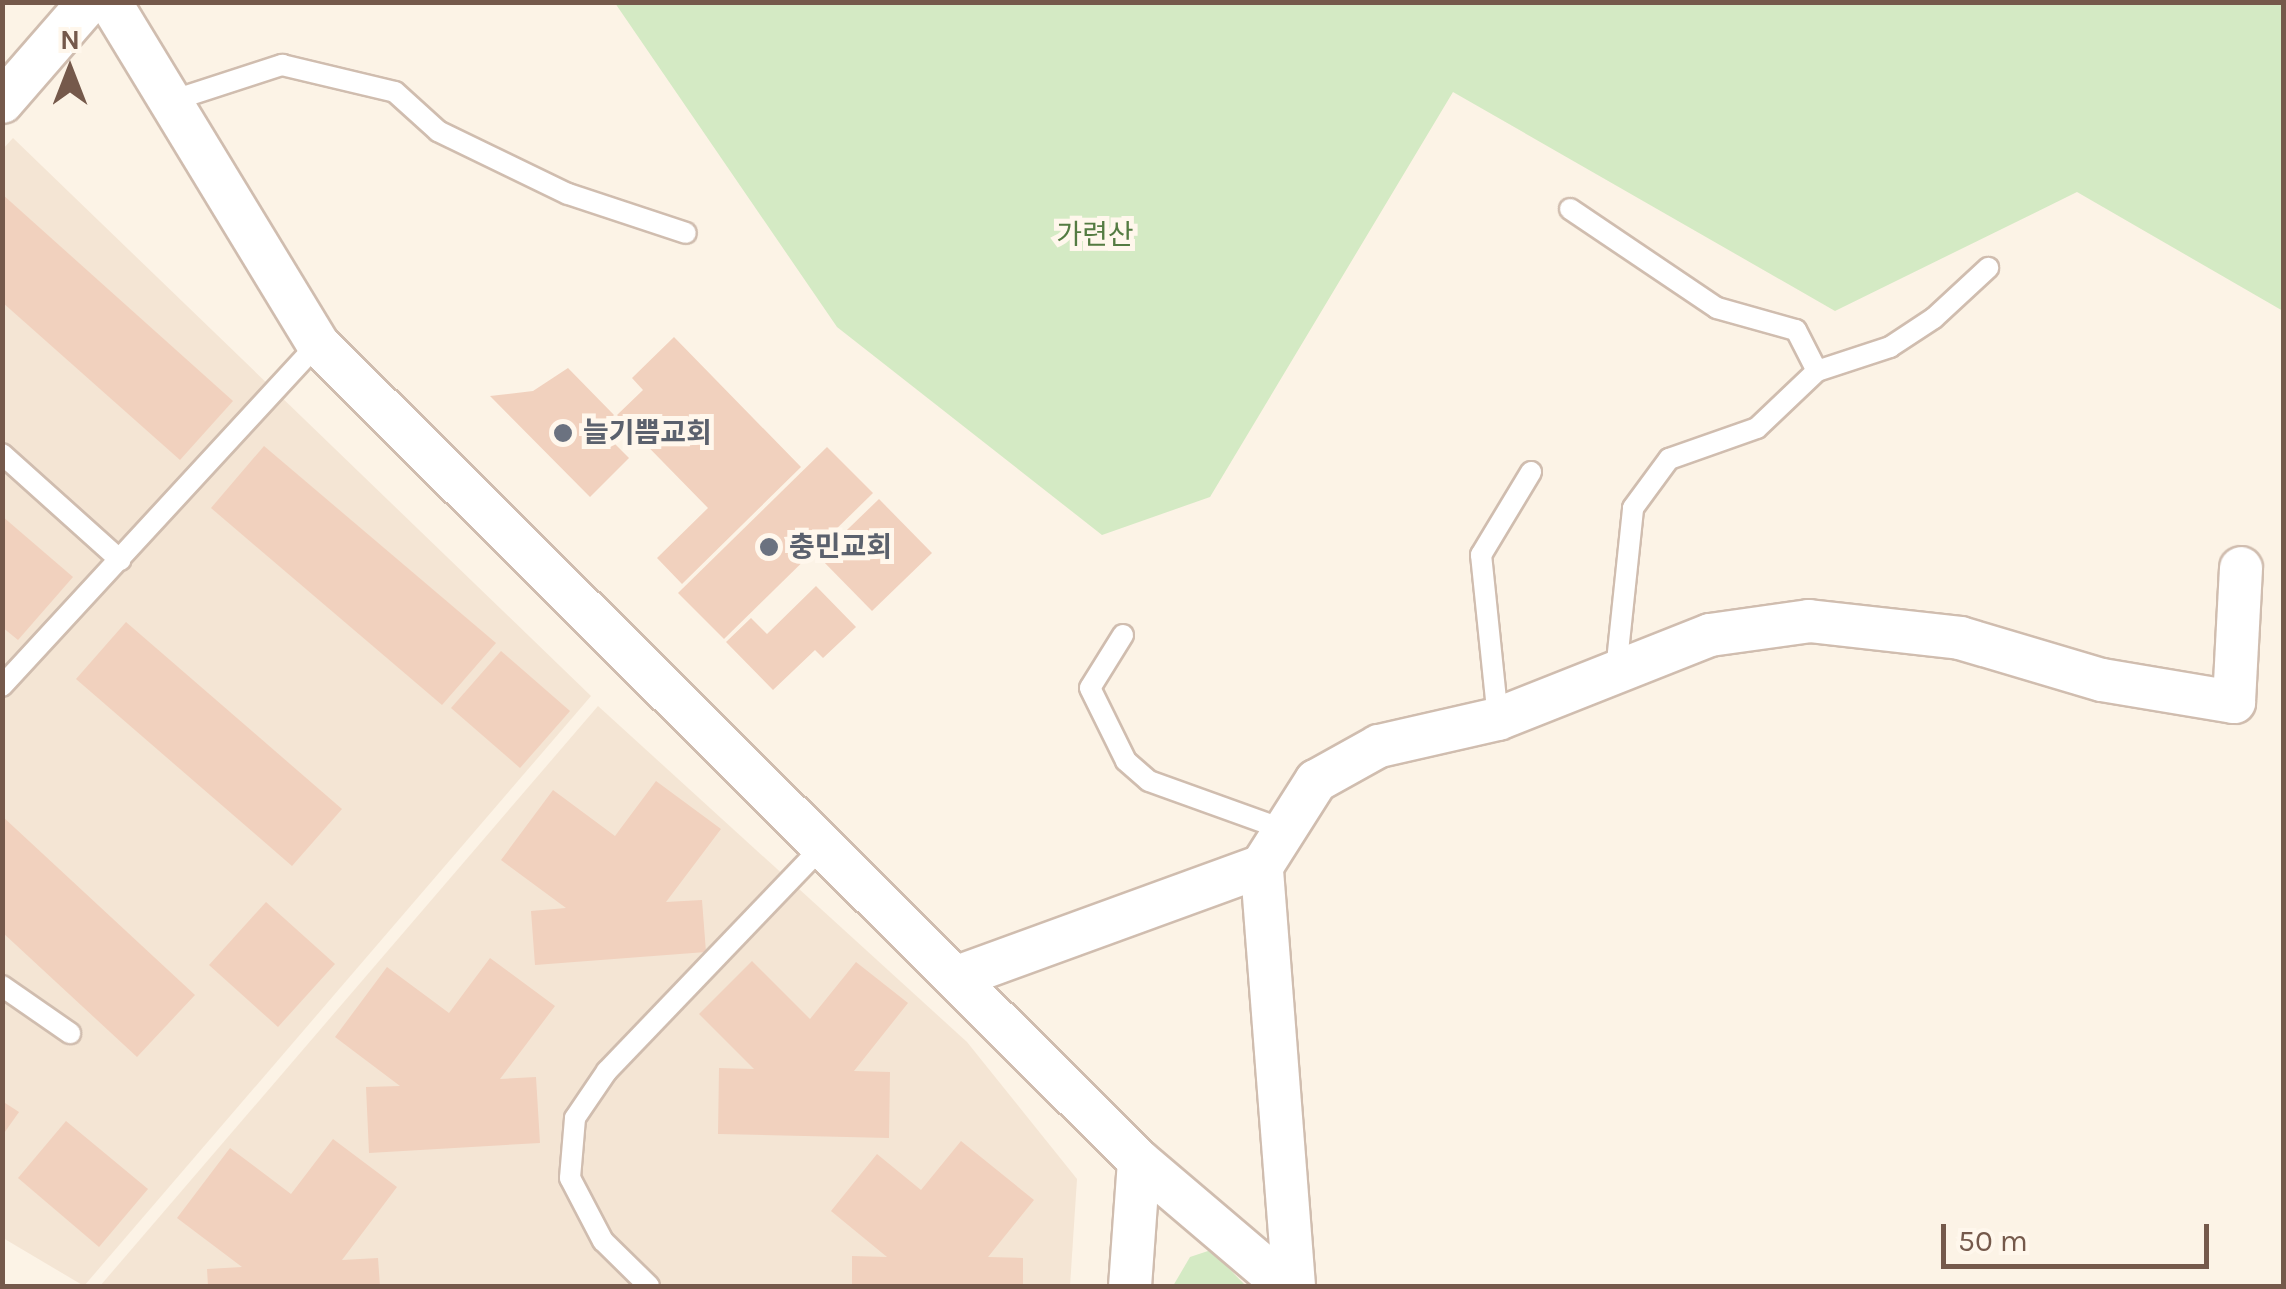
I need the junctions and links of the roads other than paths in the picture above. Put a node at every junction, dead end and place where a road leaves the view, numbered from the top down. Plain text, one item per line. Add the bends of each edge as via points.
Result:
1 (89, 2) edge
2 (110, 2) edge
3 (174, 100) junction
4 (2, 102) edge
5 (1570, 209) dead end
6 (686, 233) dead end
7 (1988, 268) dead end
8 (318, 344) junction
9 (1817, 371) junction
10 (2, 454) edge
11 (1531, 472) dead end
12 (120, 560) junction
13 (2240, 568) dead end
14 (1123, 635) dead end
15 (1616, 671) junction
16 (2, 686) edge
17 (1498, 720) junction
18 (821, 848) junction
19 (1272, 848) junction
20 (960, 976) junction
21 (2, 986) edge
22 (70, 1032) dead end
23 (1139, 1161) junction
24 (649, 1286) edge
25 (1130, 1286) edge
26 (1286, 1286) edge
27 (1294, 1286) edge

1 - 4 street
2 - 3 street
3 - 6 lane via 282,65 394,92 438,131 552,186
3 - 8 street
5 - 9 lane via 1717,308 1796,330
7 - 9 lane via 1934,318 1890,347
8 - 12 lane
8 - 18 street
9 - 15 lane via 1757,428 1668,459 1633,508
10 - 12 lane
11 - 17 lane via 1481,556
12 - 16 lane
13 - 15 street via 2234,702 2102,680 1960,638 1809,622 1710,635
14 - 19 lane via 1090,688 1126,761
15 - 17 street
17 - 19 street via 1379,746 1316,781
18 - 20 street
18 - 24 lane via 608,1071 574,1118 570,1178 603,1240
19 - 20 street
19 - 27 street
20 - 23 street
21 - 22 lane
23 - 25 street
23 - 26 street

